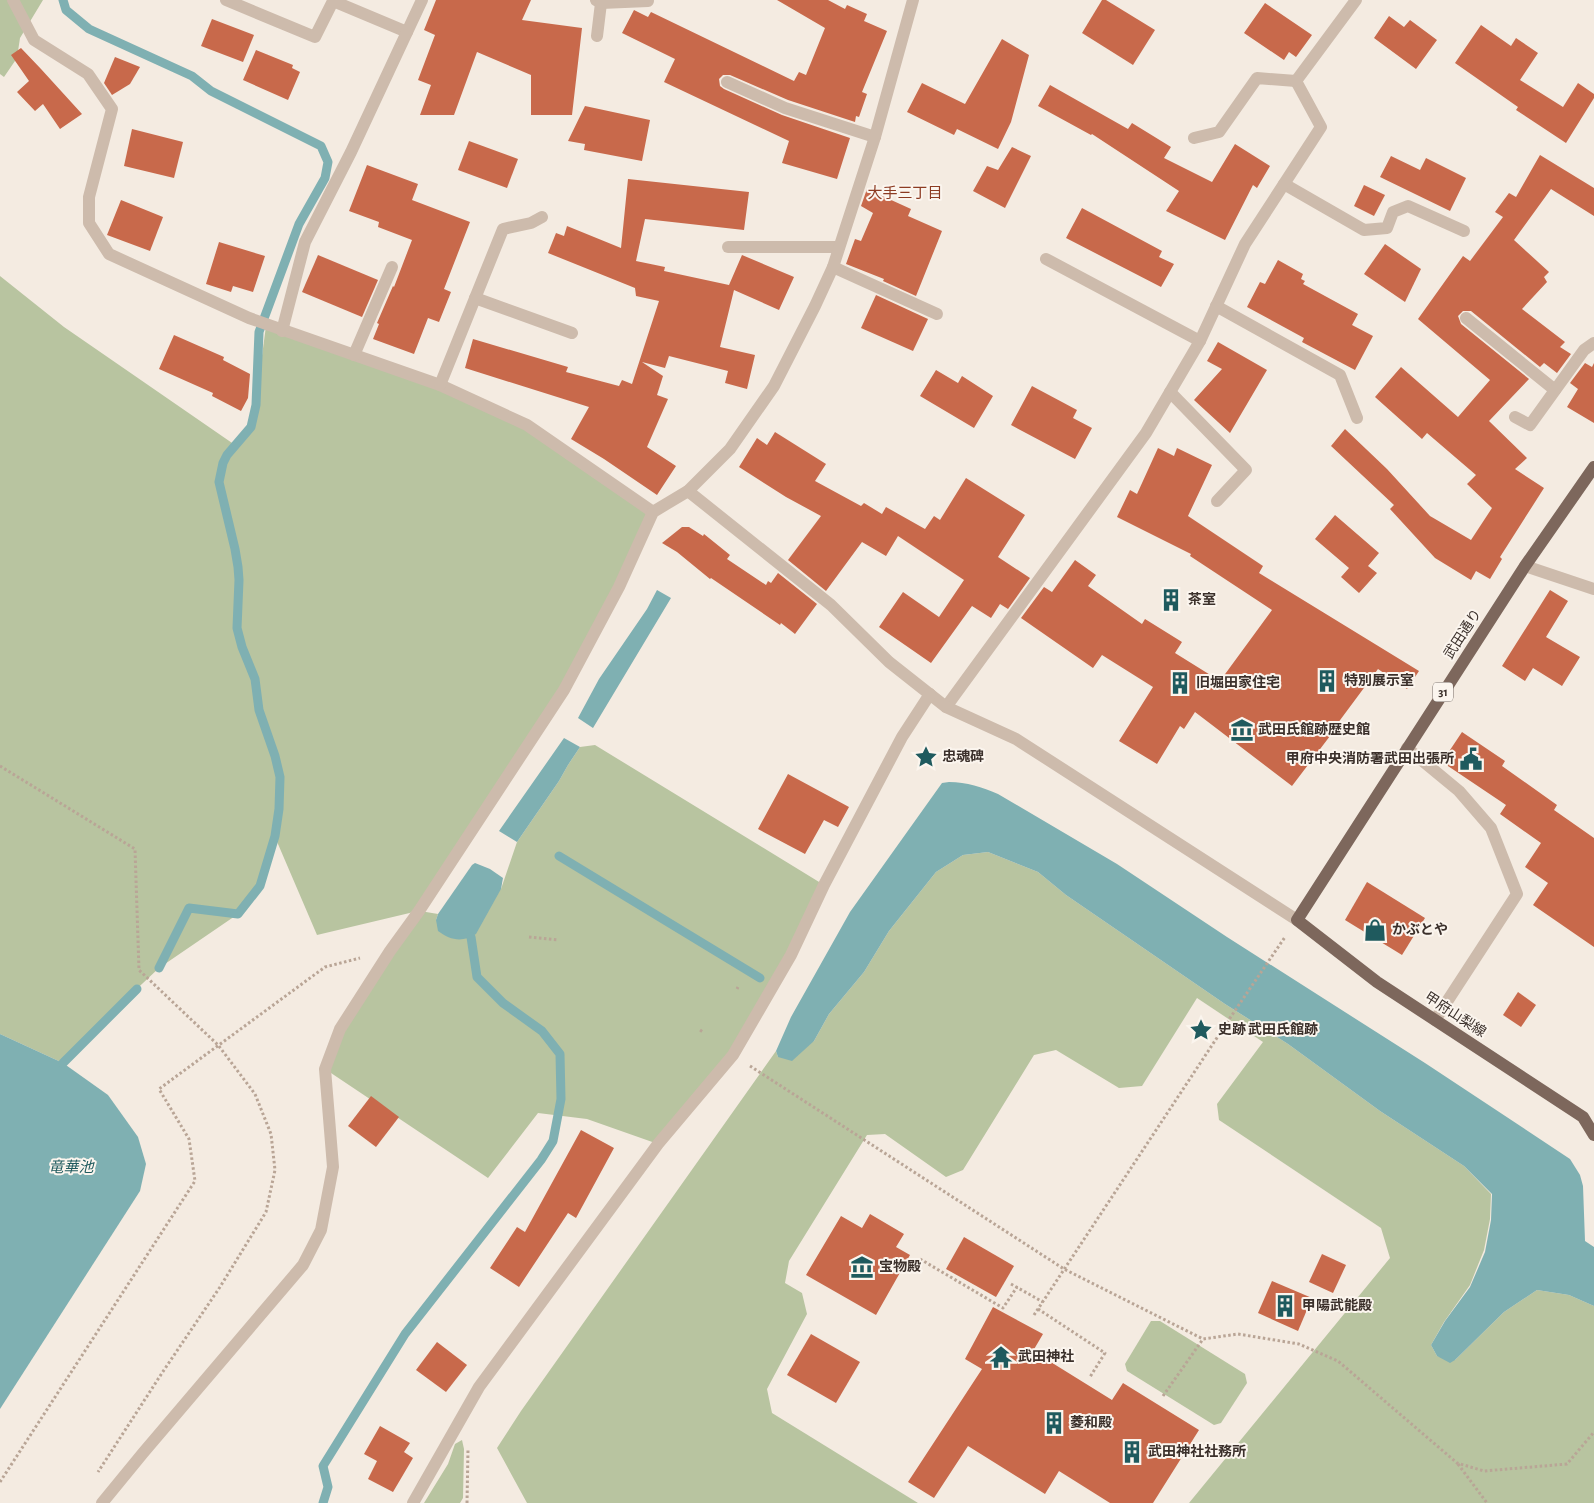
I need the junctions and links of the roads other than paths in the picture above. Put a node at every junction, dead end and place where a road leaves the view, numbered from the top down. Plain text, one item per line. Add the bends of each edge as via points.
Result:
1 (13, 0) edge
2 (226, 0) edge
3 (422, 0) edge
4 (913, 0) edge
5 (1356, 0) edge
6 (648, 1) edge
7 (598, 2) edge
8 (407, 32) junction
9 (597, 36) dead end
10 (1296, 81) junction
11 (727, 82) dead end
12 (875, 137) junction
13 (1194, 138) dead end
14 (1284, 184) junction
15 (542, 217) dead end
16 (1464, 231) dead end
17 (728, 247) dead end
18 (839, 247) junction
19 (1046, 259) dead end
20 (392, 267) dead end
21 (833, 267) junction
22 (475, 298) junction
23 (1216, 306) junction
24 (937, 314) dead end
25 (1466, 318) dead end
26 (281, 330) junction
27 (572, 334) dead end
28 (1200, 341) junction
29 (1594, 343) edge
30 (354, 356) junction
31 (440, 385) junction
32 (1555, 390) junction
33 (1170, 392) junction
34 (1515, 417) dead end
35 (1357, 418) dead end
36 (1594, 467) edge
37 (688, 491) junction
38 (1217, 502) dead end
39 (653, 512) junction
40 (1525, 566) junction
41 (1594, 589) edge
42 (930, 694) junction
43 (946, 706) junction
44 (1407, 748) junction
45 (1297, 920) junction
46 (1435, 1020) junction
47 (1594, 1135) edge
48 (102, 1503) edge
49 (413, 1503) edge

1 - 26 street via 34,40 88,74 112,109 89,197 89,223 109,254
2 - 8 street via 316,37 333,2
3 - 8 street
4 - 12 street
5 - 10 street
6 - 7 street
7 - 9 street
8 - 26 street via 305,242
10 - 13 street via 1257,78 1219,132
10 - 14 street via 1321,127
11 - 12 street via 785,108
12 - 18 street
14 - 16 street via 1364,230 1387,228 1393,212 1408,206
14 - 23 street via 1245,244
15 - 22 street via 503,229
17 - 18 street
18 - 21 street
19 - 28 street
20 - 30 street
21 - 24 street
21 - 37 street via 774,386 730,449
22 - 27 street
22 - 31 street
23 - 28 street
23 - 35 street via 1340,375
25 - 32 street
26 - 30 street
28 - 33 street
29 - 32 street via 1584,350
30 - 31 street
31 - 39 street via 527,425
32 - 34 street via 1530,425
33 - 38 street via 1246,470
33 - 43 street via 1146,433
36 - 40 main road, 武田通り / 31
37 - 39 street
37 - 42 street via 831,605 889,662
39 - 48 street via 619,587 564,690 340,1028 325,1069 333,1166 321,1230 303,1265
40 - 41 street
40 - 44 main road, 武田通り / 31
42 - 43 street
42 - 49 street via 902,736 791,955 733,1055 658,1144 479,1387
43 - 45 street via 1016,739
44 - 45 main road, 武田通り / 31
44 - 46 street via 1459,791 1491,828 1516,894
45 - 46 main road, 甲府山梨線 via 1377,982
46 - 47 main road, 甲府山梨線 via 1583,1117

